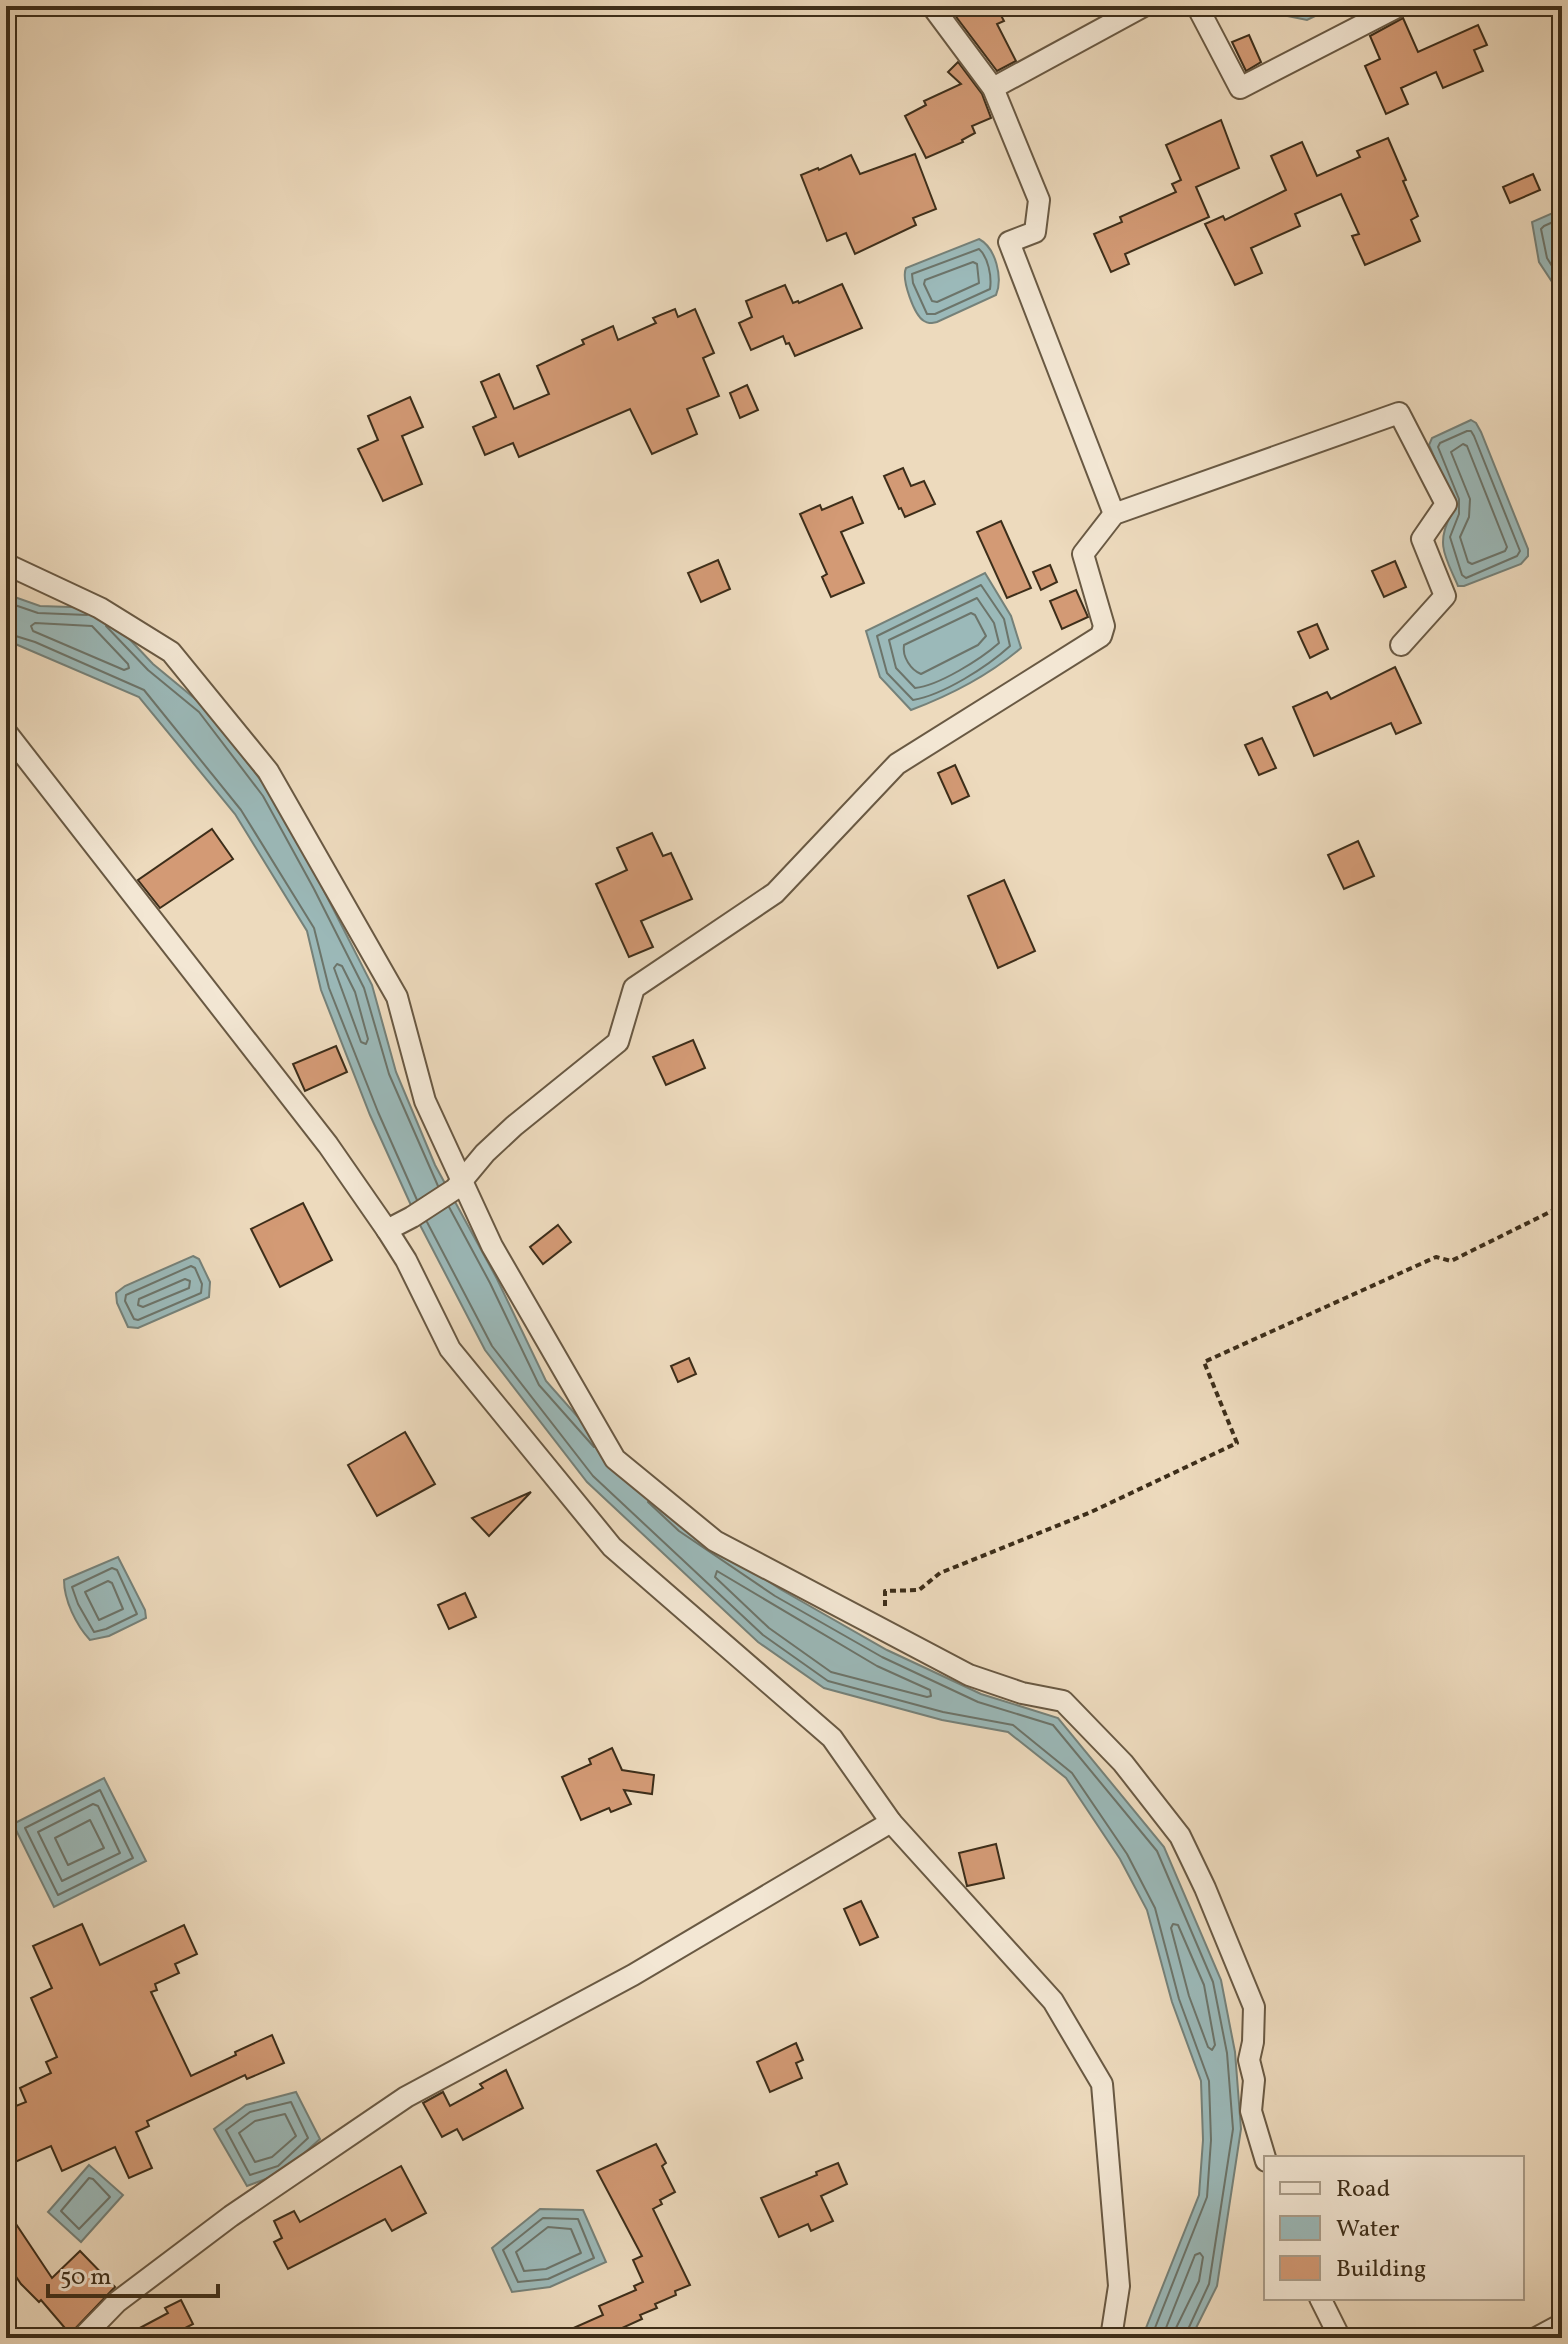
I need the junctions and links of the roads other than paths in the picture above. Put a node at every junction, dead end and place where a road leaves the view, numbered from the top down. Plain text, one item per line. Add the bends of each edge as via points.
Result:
1 (932, 6) edge
2 (1144, 6) edge
3 (1197, 6) edge
4 (1399, 6) edge
5 (993, 88) junction
6 (1114, 514) junction
7 (6, 564) edge
8 (1401, 645) dead end
9 (6, 732) edge
10 (458, 1185) junction
11 (387, 1230) junction
12 (891, 1822) junction
13 (1264, 2156) edge
14 (1321, 2300) edge
15 (1562, 2324) edge
16 (82, 2338) edge
17 (1111, 2338) edge
18 (1340, 2338) edge
19 (1536, 2338) edge

1 - 5 street
2 - 5 street
3 - 4 street via 1240,88
5 - 6 street via 1039,200 1035,232 1009,242
6 - 8 street via 1399,413 1446,504 1422,539 1445,596
6 - 10 street via 1083,554 1104,626 1101,636 897,764 775,893 634,988 618,1042 514,1126
7 - 10 street via 100,608 171,652 268,771 397,997 425,1101
9 - 11 street via 328,1145
10 - 11 street
10 - 13 street via 615,1459 715,1541 885,1633 969,1675 1063,1701 1123,1763 1180,1836 1254,2007 1251,2111
11 - 12 street via 450,1349 612,1547 832,1738
12 - 16 street via 633,1975 406,2097 231,2216 117,2302
12 - 17 street via 1053,2001 1102,2084 1119,2286
14 - 18 street
15 - 19 street

